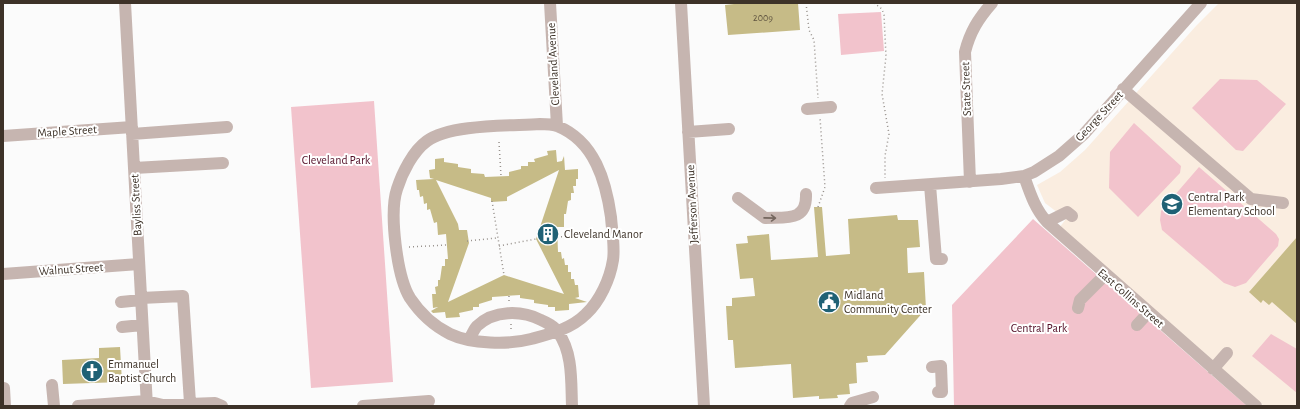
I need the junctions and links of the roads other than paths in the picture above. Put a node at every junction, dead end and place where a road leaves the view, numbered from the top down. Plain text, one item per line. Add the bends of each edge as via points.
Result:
1 (125, 3) edge
2 (550, 3) edge
3 (681, 3) edge
4 (992, 3) edge
5 (1201, 3) edge
6 (1123, 89) junction
7 (831, 107) dead end
8 (807, 109) dead end
9 (557, 126) junction
10 (226, 127) dead end
11 (729, 129) dead end
12 (132, 130) junction
13 (688, 132) junction
14 (3, 136) edge
15 (223, 163) dead end
16 (134, 168) junction
17 (1024, 176) junction
18 (970, 182) junction
19 (930, 185) junction
20 (881, 188) road end
21 (806, 194) dead end
22 (738, 198) dead end
23 (1283, 204) dead end
24 (1072, 216) dead end
25 (1047, 222) junction
26 (942, 259) dead end
27 (139, 264) junction
28 (3, 274) edge
29 (1105, 275) junction
30 (141, 299) junction
31 (121, 302) dead end
32 (1078, 308) dead end
33 (1148, 313) junction
34 (1137, 325) dead end
35 (142, 326) junction
36 (122, 327) dead end
37 (558, 331) junction
38 (469, 339) junction
39 (1228, 353) dead end
40 (932, 367) dead end
41 (1213, 369) junction
42 (52, 385) dead end
43 (4, 388) dead end
44 (938, 392) dead end
45 (873, 397) dead end
46 (430, 401) dead end
47 (190, 403) junction
48 (147, 404) edge
49 (5, 406) edge
50 (54, 406) edge
51 (78, 406) edge
52 (222, 406) edge
53 (362, 406) edge
54 (572, 406) edge
55 (704, 406) edge
56 (850, 406) edge
57 (1256, 406) edge

1 - 12 street, Bayliss Street
2 - 9 street, Cleveland Avenue
3 - 13 street, Jefferson Avenue
4 - 18 street, State Street via 977,19 969,34 965,52
5 - 6 street, George Street
6 - 17 street, George Street via 1084,134 1059,156
6 - 23 street via 1252,199
7 - 8 street
9 - 37 street via 576,138 591,154 601,171 608,198 613,240 613,260 607,282 598,299 586,315
9 - 38 street via 540,124 457,130 441,134 426,142 411,159 396,190 394,220 398,253 402,278 410,297 435,325 451,335
10 - 12 street, Maple Street
11 - 13 street
12 - 14 street, Maple Street
12 - 16 street, Bayliss Street
13 - 55 street, Jefferson Avenue
15 - 16 street
16 - 27 street, Bayliss Street
17 - 18 street, George Street
17 - 25 street, East Collins Street via 1034,204
18 - 19 street, George Street
19 - 20 street, George Street
19 - 26 street via 938,219 936,259
22 -> 21 street via 765,218 785,217 801,213 807,203
24 - 25 street via 1067,212
25 - 29 street, East Collins Street
27 - 28 street, Walnut Street
27 - 30 street, Bayliss Street
29 - 32 street via 1080,300
29 - 33 street, East Collins Street
30 - 31 street
30 - 35 street, Bayliss Street
30 - 47 street via 183,296
33 - 34 street
33 - 41 street, East Collins Street
35 - 36 street
35 - 48 street, Bayliss Street
37 - 38 street via 521,342 503,343
37 - 38 street via 531,315 514,312 501,314 477,326
37 - 54 street via 568,354
39 - 41 street
40 - 44 street via 941,366 942,392
41 - 57 street, East Collins Street
42 - 50 street
43 - 49 street
45 - 56 street
46 - 53 street
47 - 48 street
47 - 52 street via 215,403
48 - 51 street

